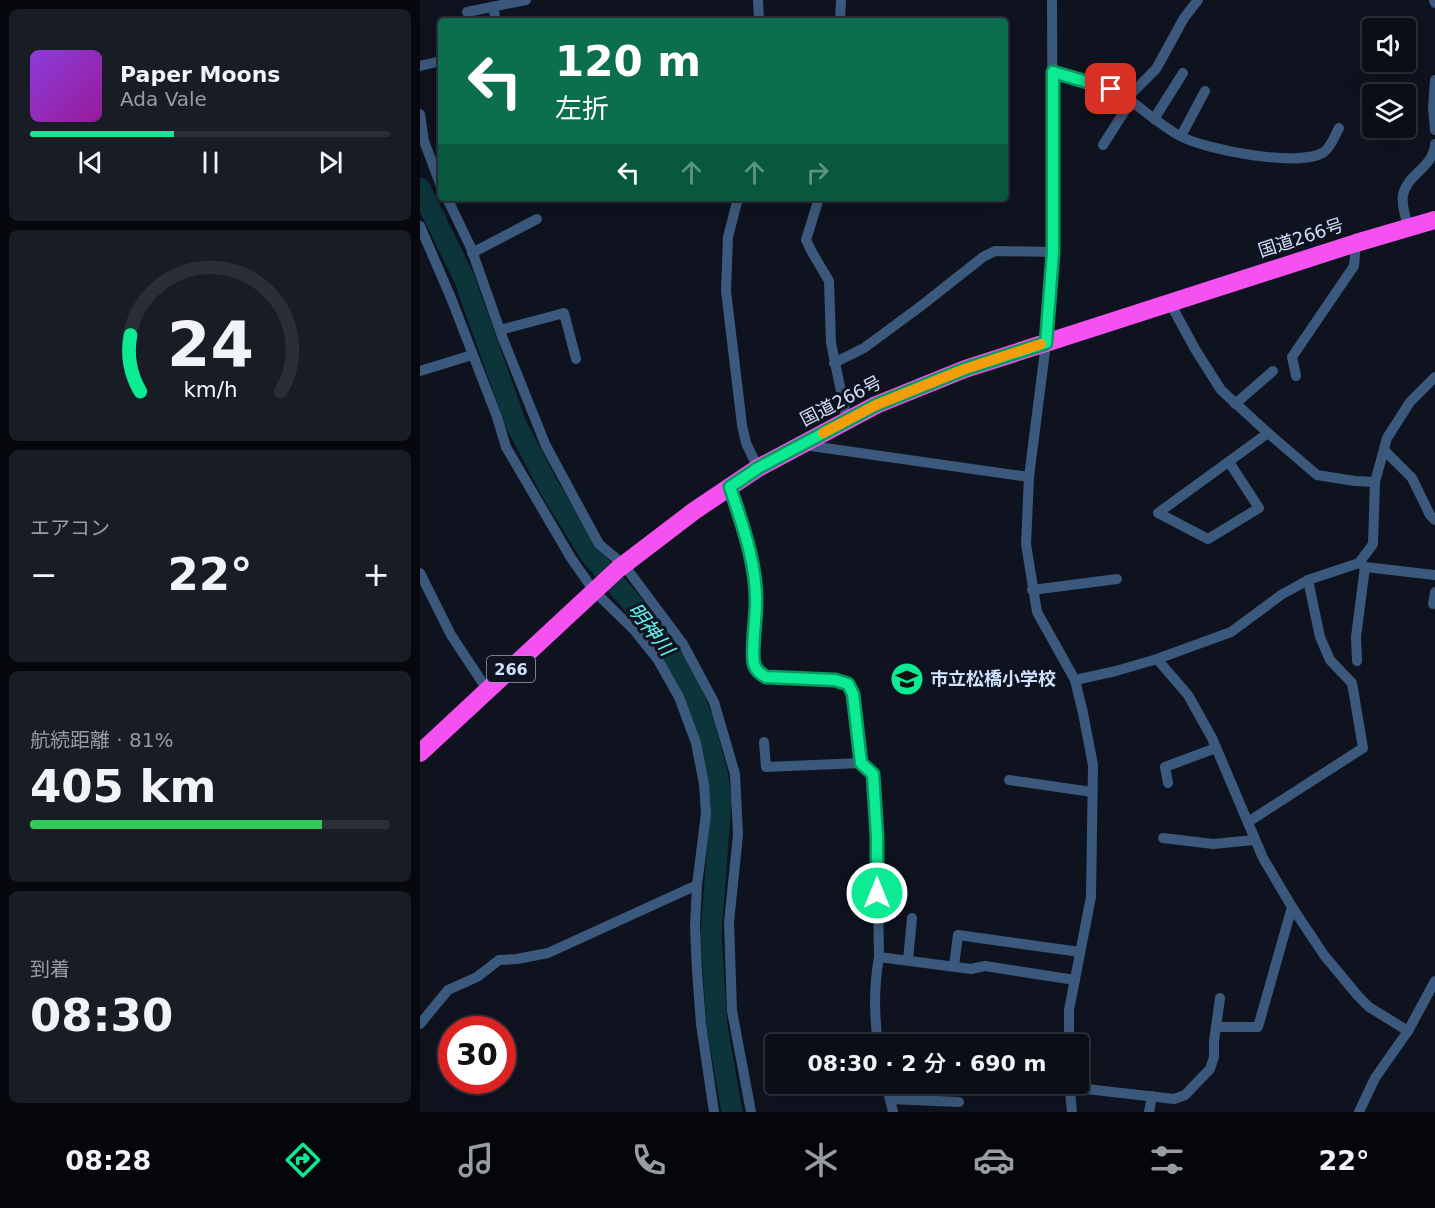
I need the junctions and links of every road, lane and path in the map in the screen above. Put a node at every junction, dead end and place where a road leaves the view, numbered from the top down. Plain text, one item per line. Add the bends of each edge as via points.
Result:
1 (526, 0) edge
2 (758, 0) edge
3 (841, 0) edge
4 (1052, 0) edge
5 (1197, 0) edge
6 (493, 7) junction
7 (467, 12) dead end
8 (495, 18) edge
9 (759, 18) edge
10 (840, 18) edge
11 (438, 62) edge
12 (420, 66) edge
13 (1053, 72) junction
14 (1183, 74) dead end
15 (1435, 80) edge
16 (1205, 91) dead end
17 (1131, 98) junction
18 (420, 114) edge
19 (1154, 119) junction
20 (1339, 128) dead end
21 (1435, 130) edge
22 (1181, 136) junction
23 (1435, 144) edge
24 (1103, 145) dead end
25 (438, 178) edge
26 (448, 201) edge
27 (737, 201) edge
28 (818, 201) edge
29 (537, 219) dead end
30 (1435, 220) edge
31 (420, 226) edge
32 (1408, 227) junction
33 (1356, 243) junction
34 (472, 252) junction
35 (1053, 252) junction
36 (1170, 303) junction
37 (500, 330) junction
38 (1046, 343) junction
39 (472, 355) junction
40 (576, 359) dead end
41 (834, 363) junction
42 (420, 371) edge
43 (1273, 371) dead end
44 (1296, 376) dead end
45 (1435, 377) edge
46 (1235, 404) junction
47 (846, 420) junction
48 (1268, 433) junction
49 (801, 445) junction
50 (1384, 450) junction
51 (1229, 462) junction
52 (758, 468) junction
53 (1029, 477) junction
54 (1375, 482) junction
55 (730, 487) junction
56 (1435, 520) edge
57 (1362, 565) junction
58 (621, 567) junction
59 (420, 573) edge
60 (1435, 575) edge
61 (1117, 579) dead end
62 (1308, 580) junction
63 (597, 588) junction
64 (1032, 590) junction
65 (1435, 592) edge
66 (1433, 604) dead end
67 (1157, 659) junction
68 (1357, 661) dead end
69 (1075, 680) junction
70 (488, 691) junction
71 (764, 742) dead end
72 (1216, 748) junction
73 (420, 753) edge
74 (861, 763) junction
75 (1009, 780) dead end
76 (1168, 783) dead end
77 (1092, 792) junction
78 (1248, 822) junction
79 (1163, 838) dead end
80 (1254, 840) junction
81 (697, 885) junction
82 (1292, 907) junction
83 (912, 918) dead end
84 (1080, 952) junction
85 (879, 957) junction
86 (908, 960) junction
87 (954, 966) junction
88 (1075, 980) junction
89 (1435, 981) edge
90 (1220, 998) dead end
91 (420, 1024) edge
92 (1216, 1027) junction
93 (1408, 1031) junction
94 (877, 1034) edge
95 (1069, 1034) edge
96 (1089, 1088) edge
97 (889, 1094) edge
98 (1070, 1094) edge
99 (1152, 1096) junction
100 (890, 1099) junction
101 (959, 1102) dead end
102 (714, 1112) edge
103 (751, 1112) edge
104 (893, 1112) edge
105 (1072, 1112) edge
106 (1149, 1112) edge
107 (1359, 1112) edge

1 - 6 street
2 - 9 street
3 - 10 street
4 - 13 street
5 - 17 street via 1156,69
6 - 7 street
6 - 8 street
11 - 12 street
13 - 17 street
13 - 35 street
14 - 19 street
15 - 21 street
16 - 22 street
17 - 19 street
17 - 24 street
18 - 25 street via 424,141
19 - 22 street
20 - 22 street via 1327,150 1314,157 1278,159 1208,147
23 - 32 street via 1427,164 1409,181 1402,195
26 - 34 street
27 - 52 street via 728,237 726,291 742,425
28 - 41 street via 806,240 830,281
29 - 34 street
30 - 32 highway, 国道266号 / 266
31 - 39 street
32 - 33 highway, 国道266号 / 266
33 - 36 highway, 国道266号 / 266
33 - 44 street via 1354,266 1292,357
34 - 37 street
35 - 38 street
35 - 41 street via 995,251 982,257 864,348
36 - 38 highway, 国道266号 / 266
36 - 46 street via 1221,390
37 - 40 street via 564,313
37 - 58 street via 546,446 600,543
38 - 47 highway, 国道266号 / 266 via 955,373
38 - 53 street
39 - 42 street
39 - 63 street via 506,447 571,558
41 - 47 street
43 - 46 street
45 - 50 street via 1410,402 1387,438
46 - 48 street
47 - 49 highway, 国道266号 / 266
48 - 51 street
48 - 54 street via 1317,475
49 - 52 highway, 国道266号 / 266
49 - 53 street
50 - 54 street
50 - 56 street via 1412,478
51 - 51 street via 1167,507 1158,513 1208,539 1259,508
52 - 55 highway, 国道266号 / 266
53 - 64 street via 1026,544
54 - 57 street via 1373,544
55 - 58 highway, 国道266号 / 266
55 - 74 street via 752,562 757,601 754,664 759,674 766,677 848,684 853,694
57 - 60 street
57 - 62 street
57 - 68 street
58 - 63 highway, 国道266号 / 266
58 - 103 street via 683,644 714,702 735,774 738,835 729,922 732,1011
59 - 70 street via 451,635
61 - 64 street
62 - 67 street via 1231,632
62 - 78 street via 1320,638 1330,660 1352,683 1363,748
63 - 70 highway, 国道266号 / 266
63 - 81 street via 658,660 679,697 696,743 706,814
64 - 69 street via 1037,612
65 - 66 street
67 - 69 street
67 - 72 street via 1188,695
69 - 77 street via 1093,765
70 - 73 highway, 国道266号 / 266
71 - 74 street via 766,767
72 - 76 street via 1165,767
72 - 78 street
74 - 85 street via 873,774
75 - 77 street
77 - 84 street via 1091,897
78 - 80 street
79 - 80 street via 1212,844
80 - 82 street
81 - 91 street via 548,953 499,960 477,977 448,990
81 - 102 street via 697,971
82 - 92 street via 1258,1027
82 - 93 street via 1358,996
83 - 86 street
84 - 87 street via 958,934
84 - 88 street
85 - 86 street
85 - 94 street
86 - 87 street
87 - 88 street via 985,966
88 - 95 street
89 - 93 street
90 - 92 street
92 - 99 street via 1214,1057 1197,1083 1174,1099
93 - 107 street via 1375,1078
96 - 99 street
97 - 100 street
98 - 105 street
99 - 106 street
100 - 101 street
100 - 104 street

